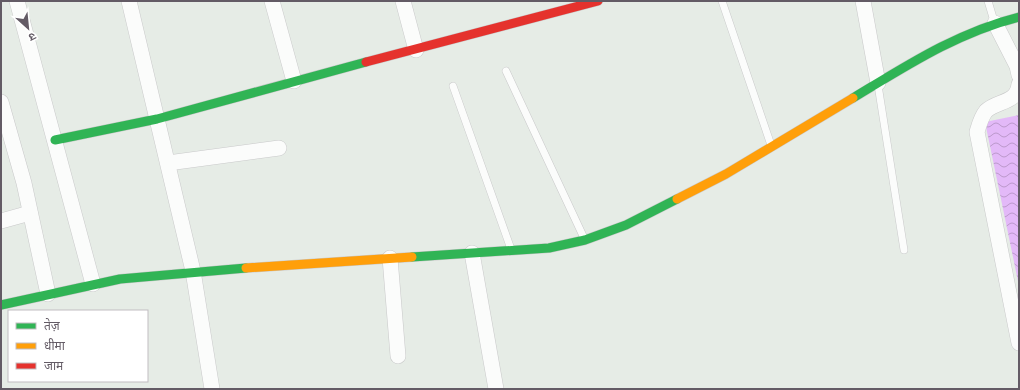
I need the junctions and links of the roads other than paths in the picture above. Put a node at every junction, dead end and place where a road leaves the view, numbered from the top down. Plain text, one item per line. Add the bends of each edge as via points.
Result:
1 (18, 1) edge
2 (129, 1) edge
3 (272, 1) edge
4 (403, 1) edge
5 (598, 1) edge
6 (722, 1) edge
7 (863, 1) edge
8 (988, 1) edge
9 (1019, 17) edge
10 (995, 23) junction
11 (416, 50) junction
12 (506, 71) dead end
13 (1019, 75) edge
14 (294, 81) junction
15 (878, 83) junction
16 (1019, 84) edge
17 (453, 86) dead end
18 (1, 102) edge
19 (158, 119) junction
20 (55, 140) junction
21 (7, 145) edge
22 (771, 147) junction
23 (279, 148) dead end
24 (168, 163) junction
25 (30, 213) junction
26 (1, 221) edge
27 (585, 240) junction
28 (904, 250) dead end
29 (512, 251) junction
30 (472, 253) junction
31 (390, 258) junction
32 (193, 271) junction
33 (93, 284) junction
34 (48, 294) junction
35 (1, 305) edge
36 (1019, 343) edge
37 (398, 356) dead end
38 (212, 389) edge
39 (496, 389) edge

1 - 20 street
2 - 19 street
3 - 14 street
4 - 11 street
5 - 11 street
6 - 22 lane
7 - 15 street
8 - 10 lane
9 - 10 street
10 - 13 street
10 - 15 street via 928,53
11 - 14 street
12 - 27 lane
14 - 19 street
15 - 22 street
15 - 28 lane
16 - 36 street via 1011,99 987,110 980,120 977,132
17 - 29 lane
18 - 21 street
19 - 20 street
19 - 24 street
20 - 33 street
21 - 25 street
22 - 27 street via 726,174 626,225
23 - 24 street
24 - 32 street
25 - 26 street
25 - 34 street
27 - 29 street via 549,248
29 - 30 street
30 - 31 street
30 - 39 street
31 - 32 street
31 - 37 street
32 - 33 street
32 - 38 street
33 - 34 street
34 - 35 street

